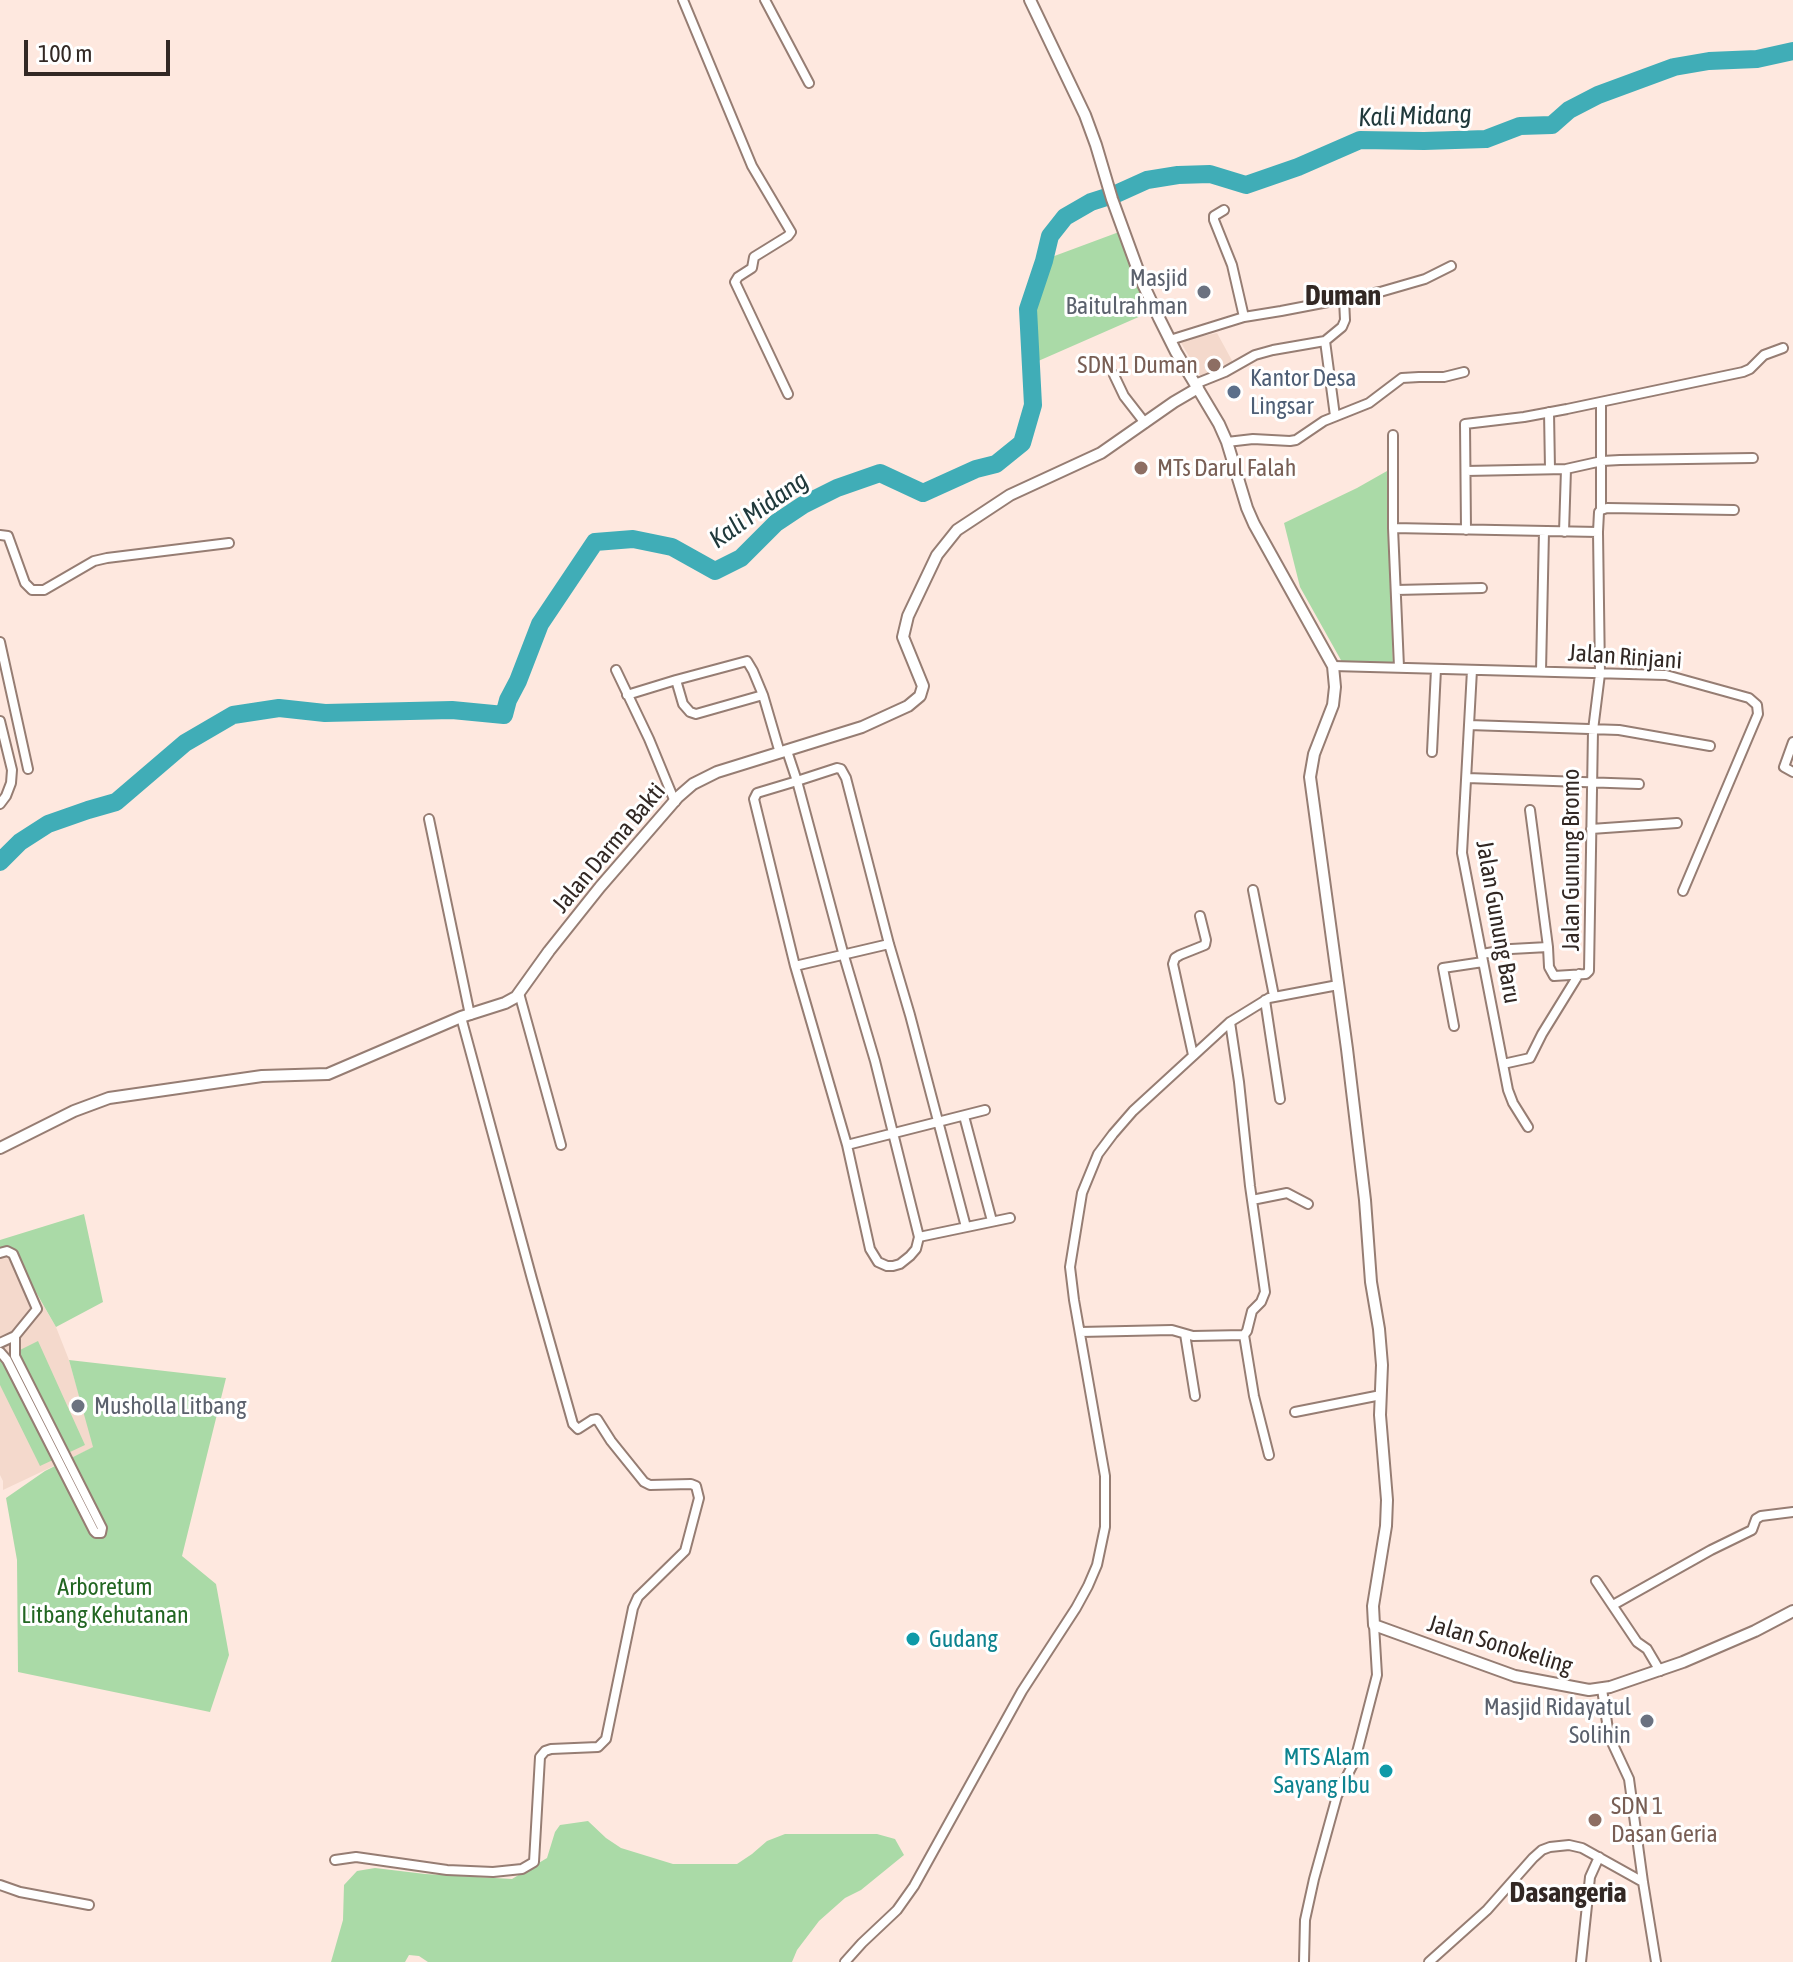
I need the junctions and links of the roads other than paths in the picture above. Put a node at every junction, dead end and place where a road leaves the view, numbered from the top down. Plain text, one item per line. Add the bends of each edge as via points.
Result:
1 (683, 0) edge
2 (765, 0) edge
3 (1030, 0) edge
4 (809, 83) dead end
5 (1224, 210) dead end
6 (1451, 266) dead end
7 (1344, 299) junction
8 (1244, 317) junction
9 (1170, 340) junction
10 (1325, 341) junction
11 (1783, 348) dead end
12 (1464, 372) dead end
13 (1114, 375) dead end
14 (1197, 386) junction
15 (788, 394) dead end
16 (1601, 403) junction
17 (1549, 412) junction
18 (1335, 416) junction
19 (1145, 423) junction
20 (1393, 435) dead end
21 (1227, 442) junction
22 (1753, 458) dead end
23 (1602, 461) junction
24 (1550, 469) junction
25 (1566, 469) junction
26 (1466, 471) junction
27 (1601, 510) junction
28 (1734, 510) dead end
29 (1393, 528) junction
30 (1466, 530) junction
31 (1544, 531) junction
32 (1564, 532) junction
33 (1598, 532) junction
34 (0, 535) edge
35 (229, 543) dead end
36 (1482, 588) dead end
37 (1396, 590) junction
38 (0, 642) edge
39 (1333, 666) junction
40 (1399, 667) junction
41 (1436, 669) junction
42 (616, 670) dead end
43 (1472, 670) junction
44 (1541, 671) junction
45 (1600, 674) junction
46 (676, 680) junction
47 (627, 695) junction
48 (763, 695) junction
49 (0, 721) edge
50 (1469, 725) junction
51 (1593, 730) junction
52 (20, 737) junction
53 (2, 740) edge
54 (1793, 742) edge
55 (1710, 746) dead end
56 (784, 752) junction
57 (1432, 752) dead end
58 (28, 769) dead end
59 (1793, 772) edge
60 (1467, 778) junction
61 (797, 781) junction
62 (1591, 783) junction
63 (1639, 784) dead end
64 (675, 802) junction
65 (0, 804) edge
66 (1530, 810) dead end
67 (429, 819) dead end
68 (1677, 823) dead end
69 (1591, 829) junction
70 (1253, 890) dead end
71 (1683, 891) dead end
72 (1200, 916) dead end
73 (889, 944) junction
74 (1548, 947) junction
75 (844, 956) junction
76 (1482, 958) junction
77 (795, 966) junction
78 (1579, 974) junction
79 (1338, 985) junction
80 (519, 993) junction
81 (1270, 998) junction
82 (466, 1016) junction
83 (1230, 1022) junction
84 (1454, 1026) dead end
85 (1193, 1055) junction
86 (1503, 1064) junction
87 (1280, 1099) dead end
88 (985, 1110) dead end
89 (964, 1116) junction
90 (937, 1122) junction
91 (1528, 1127) dead end
92 (892, 1133) junction
93 (561, 1145) dead end
94 (847, 1145) junction
95 (0, 1148) edge
96 (1252, 1200) junction
97 (1308, 1204) dead end
98 (1010, 1218) dead end
99 (992, 1221) junction
100 (966, 1227) junction
101 (919, 1237) junction
102 (0, 1253) edge
103 (1080, 1332) junction
104 (1185, 1334) junction
105 (1244, 1335) junction
106 (15, 1336) junction
107 (0, 1343) edge
108 (7, 1356) edge
109 (1381, 1395) junction
110 (1195, 1396) dead end
111 (1295, 1412) dead end
112 (1269, 1455) dead end
113 (63, 1460) junction
114 (1793, 1512) edge
115 (1596, 1581) dead end
116 (1613, 1605) junction
117 (1793, 1611) edge
118 (1377, 1627) junction
119 (1660, 1671) junction
120 (1602, 1689) junction
121 (1603, 1859) junction
122 (335, 1860) dead end
123 (1638, 1879) junction
124 (0, 1885) edge
125 (89, 1905) dead end
126 (845, 1962) edge
127 (1304, 1962) edge
128 (1429, 1962) edge
129 (1581, 1962) edge
130 (1656, 1962) edge

1 - 15 street via 752,166 791,232 754,257 752,268 735,280
2 - 4 street
3 - 9 street via 1085,115 1143,284
5 - 8 street via 1213,219 1232,265
6 - 7 street via 1425,279
7 - 8 street
7 - 10 street via 1342,327
8 - 9 street
9 - 14 street
10 - 14 street, Jalan Darma Bakti via 1255,355
10 - 18 street
11 - 16 street via 1764,355 1748,370
12 - 18 street via 1402,378 1369,403
13 - 19 street
14 - 19 street, Jalan Darma Bakti
14 - 21 street
16 - 17 street
16 - 23 street, Jalan Gunung Bromo
17 - 24 street
17 - 26 street via 1465,424
18 - 21 street via 1296,440
19 - 56 street, Jalan Darma Bakti via 1101,453 1004,499 947,540 908,616 903,637 923,686 920,696 877,721
20 - 29 street
21 - 39 street via 1247,508
22 - 23 street
23 - 25 street
23 - 27 street, Jalan Gunung Bromo
24 - 25 street
24 - 26 street
25 - 32 street
26 - 30 street
27 - 28 street
27 - 33 street, Jalan Gunung Bromo
29 - 30 street
29 - 37 street
30 - 31 street
31 - 32 street
31 - 44 street
32 - 33 street
33 - 45 street, Jalan Gunung Bromo
34 - 35 street via 8,536 32,590 44,590 94,561
36 - 37 street
37 - 40 street
38 - 52 street
39 - 40 street, Jalan Rinjani
39 - 79 street via 1335,696 1310,777
40 - 41 street, Jalan Rinjani
41 - 43 street, Jalan Rinjani
41 - 57 street
42 - 47 street
43 - 44 street, Jalan Rinjani
43 - 50 street, Jalan Gunung Baru
44 - 45 street, Jalan Rinjani
45 - 51 street, Jalan Gunung Bromo
45 - 71 street, Jalan Rinjani via 1666,675 1749,698 1757,705 1758,714
46 - 47 street
46 - 48 street via 747,661
46 - 48 street via 686,709 696,714
47 - 64 street
48 - 56 street
49 - 53 street
50 - 51 street
50 - 60 street, Jalan Gunung Baru
51 - 55 street
51 - 62 street, Jalan Gunung Bromo
52 - 53 street
52 - 58 street
53 - 65 street via 12,775
54 - 59 street via 1784,767
56 - 61 street
56 - 64 street, Jalan Darma Bakti via 708,775
60 - 62 street
60 - 76 street, Jalan Gunung Baru via 1462,853
61 - 73 street via 837,768 844,772
61 - 75 street
61 - 77 street via 757,793 754,799
62 - 63 street
62 - 69 street, Jalan Gunung Bromo
64 - 80 street, Jalan Darma Bakti via 600,887
66 - 74 street
67 - 82 street
68 - 69 street
69 - 78 street, Jalan Gunung Bromo via 1590,969
70 - 81 street
72 - 85 street via 1205,945 1180,955 1173,964
73 - 75 street
73 - 90 street
74 - 76 street via 1511,949
74 - 78 street, Jalan Gunung Bromo via 1554,976
75 - 77 street
75 - 92 street
76 - 84 street via 1443,968
76 - 86 street, Jalan Gunung Baru
77 - 94 street
78 - 86 street via 1530,1058
79 - 81 street
79 - 109 street via 1380,1342
80 - 82 street, Jalan Darma Bakti
80 - 93 street
81 - 83 street
81 - 87 street
82 - 95 street, Jalan Darma Bakti via 328,1074 262,1076 109,1098
82 - 122 street via 573,1424 578,1429 597,1419 644,1482 691,1484 699,1498 685,1551 633,1608 606,1739 598,1747 551,1749 540,1757 534,1862 493,1872 356,1857
83 - 85 street
83 - 96 street
85 - 103 street via 1113,1134 1086,1182 1070,1267
86 - 91 street, Jalan Gunung Baru via 1510,1096
88 - 89 street
89 - 90 street
89 - 99 street
90 - 92 street
90 - 100 street
92 - 94 street
92 - 101 street
94 - 101 street via 874,1257 887,1266 900,1264 916,1249
96 - 97 street via 1287,1193
96 - 105 street via 1265,1292
98 - 99 street
99 - 100 street
100 - 101 street
102 - 106 street via 13,1254 37,1309
103 - 104 street
103 - 126 street via 1105,1476 1105,1527 1097,1565 914,1886
104 - 105 street
104 - 110 street
105 - 112 street
106 - 107 street
106 - 108 street
108 - 113 street
109 - 111 street
109 - 118 street via 1387,1500 1374,1595
113 - 113 street via 94,1531 101,1533 102,1528
114 - 116 street via 1761,1516 1752,1530
115 - 116 street
116 - 119 street
117 - 119 street, Jalan Sonokeling
118 - 120 street, Jalan Sonokeling via 1515,1676
118 - 127 street via 1377,1675 1355,1760 1337,1796 1314,1879 1305,1920
119 - 120 street, Jalan Sonokeling
120 - 123 street via 1609,1736 1632,1791
121 - 123 street
121 - 128 street via 1569,1845 1542,1850
121 - 129 street via 1589,1883
123 - 130 street
124 - 125 street

